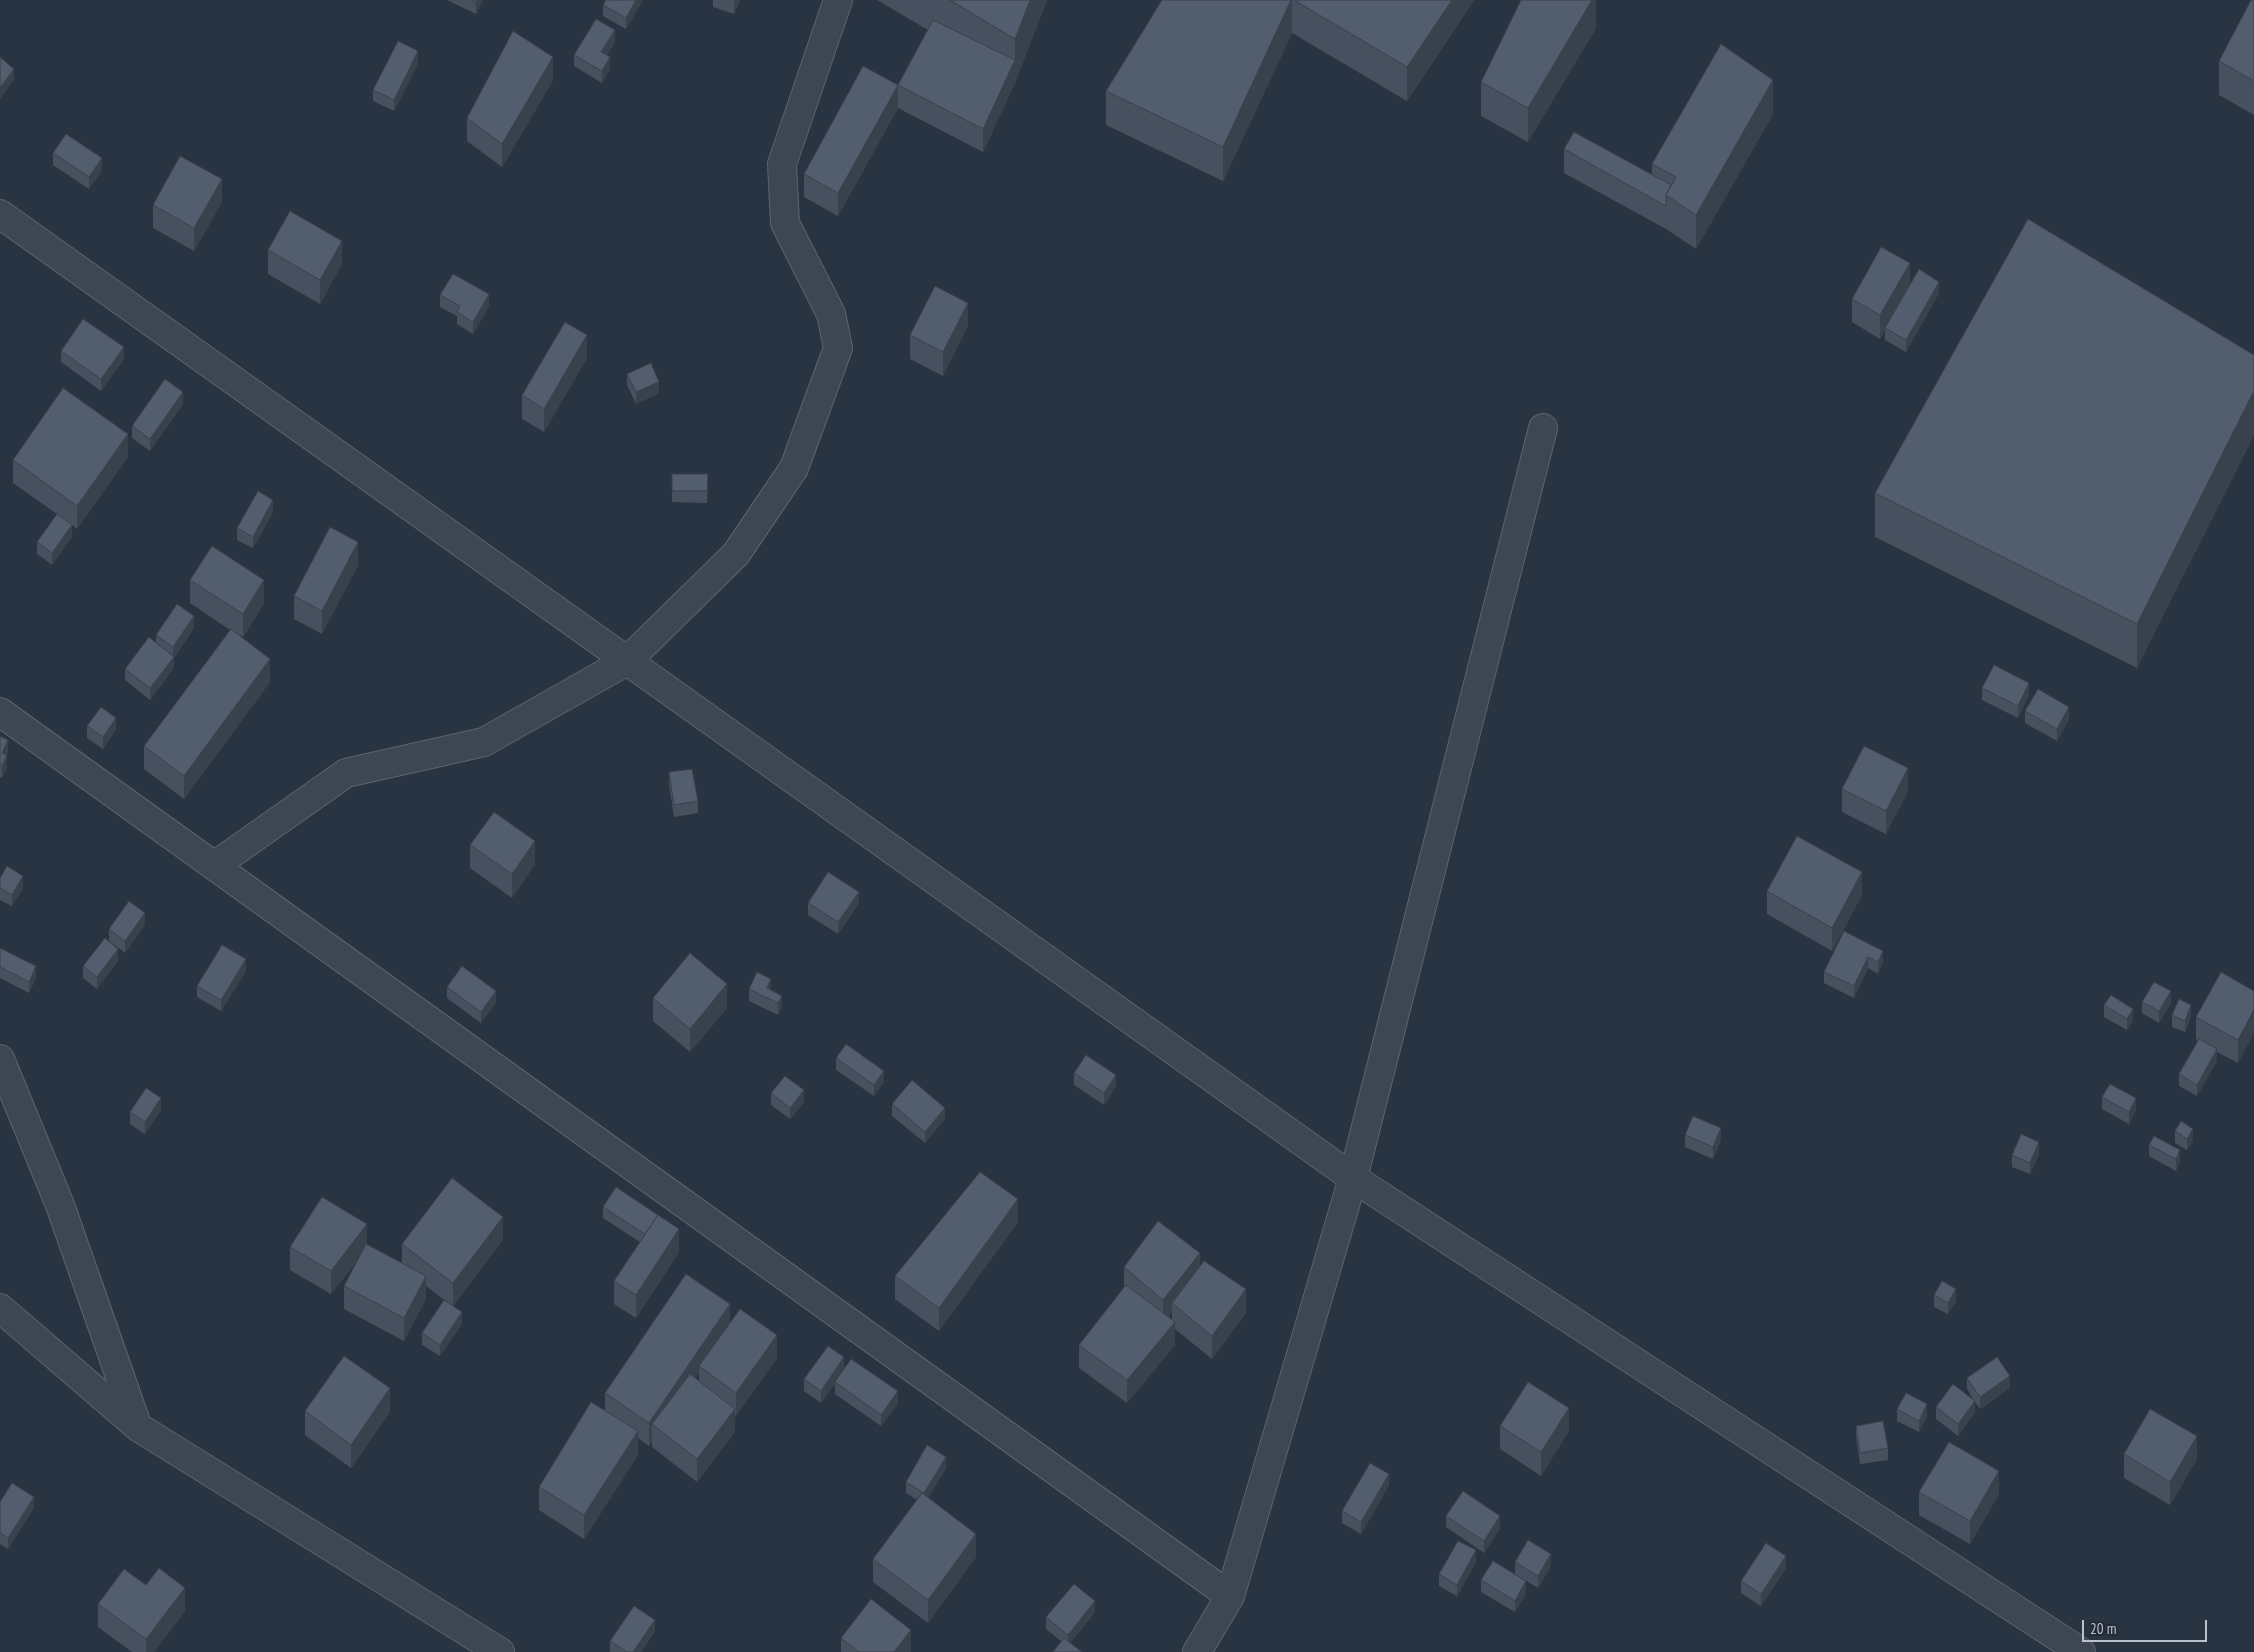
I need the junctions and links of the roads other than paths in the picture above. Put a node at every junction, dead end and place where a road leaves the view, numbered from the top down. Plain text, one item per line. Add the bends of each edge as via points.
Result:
1 (838, 0) edge
2 (0, 214) edge
3 (1543, 428) dead end
4 (627, 661) junction
5 (0, 712) edge
6 (214, 866) junction
7 (1, 1061) edge
8 (1354, 1178) junction
9 (0, 1308) edge
10 (138, 1428) junction
11 (1230, 1596) junction
12 (500, 1652) edge
13 (1197, 1652) edge
14 (2081, 1652) edge

1 - 4 street via 782,164 784,223 831,314 838,348 794,468 736,554
2 - 4 street
3 - 8 street
4 - 6 street via 484,742 346,773
4 - 8 street
5 - 6 street
6 - 11 street
7 - 10 street via 60,1205
8 - 11 street
8 - 14 street
9 - 10 street
10 - 12 street
11 - 13 street

